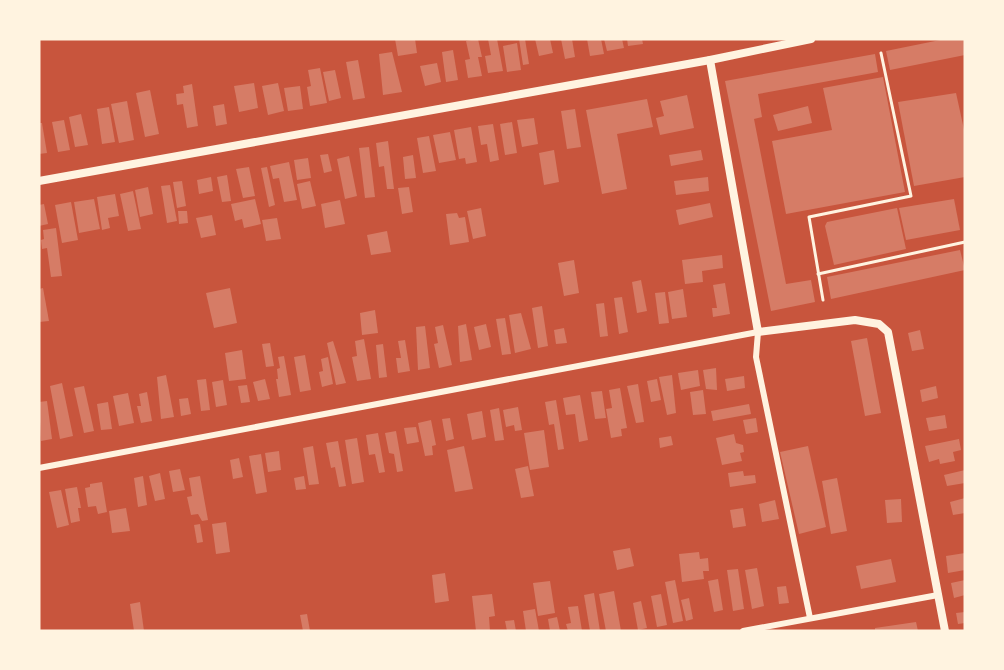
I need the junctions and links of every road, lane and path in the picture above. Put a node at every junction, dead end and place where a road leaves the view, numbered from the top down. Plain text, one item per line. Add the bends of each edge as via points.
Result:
1 (811, 39) edge
2 (880, 52) dead end
3 (710, 60) junction
4 (39, 182) edge
5 (965, 242) edge
6 (818, 274) junction
7 (823, 300) dead end
8 (758, 332) junction
9 (39, 468) edge
10 (938, 595) junction
11 (810, 618) junction
12 (743, 631) edge
13 (945, 631) edge

1 - 3 main road
2 - 6 lane via 911,196 809,217
3 - 4 main road
3 - 8 street
5 - 6 lane
6 - 7 lane
8 - 9 street
8 - 10 street via 855,320 879,324 888,332
8 - 11 street via 756,357
10 - 11 street
10 - 13 street
11 - 12 street

